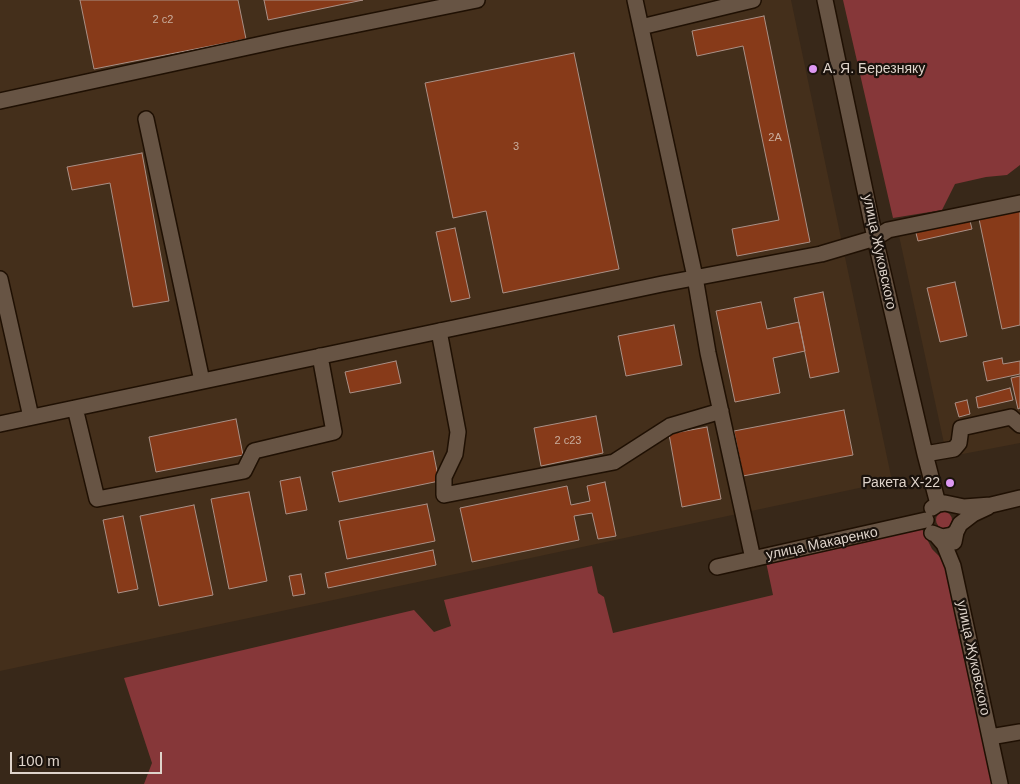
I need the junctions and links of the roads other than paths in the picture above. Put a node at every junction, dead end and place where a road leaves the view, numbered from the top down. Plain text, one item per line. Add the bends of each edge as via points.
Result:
1 (476, 0) edge
2 (635, 0) edge
3 (753, 0) edge
4 (825, 0) edge
5 (641, 27) junction
6 (0, 101) edge
7 (146, 119) dead end
8 (1020, 202) edge
9 (875, 238) junction
10 (695, 277) junction
11 (0, 279) edge
12 (439, 331) junction
13 (320, 356) junction
14 (202, 381) junction
15 (74, 408) junction
16 (722, 410) junction
17 (31, 417) junction
18 (0, 424) edge
19 (1020, 425) edge
20 (925, 454) junction
21 (1020, 498) edge
22 (945, 504) junction
23 (991, 505) junction
24 (926, 520) junction
25 (958, 528) junction
26 (937, 536) junction
27 (753, 559) junction
28 (953, 566) junction
29 (717, 567) dead end
30 (1020, 732) edge
31 (990, 737) junction
32 (1000, 784) edge

1 - 6 street
2 - 5 street
3 - 5 street
4 - 9 street, улица Жуковского
5 - 10 street
7 - 14 street
8 - 9 street via 888,230
9 - 10 street via 821,254
9 - 20 street, улица Жуковского
10 - 12 street
10 - 16 street
11 - 17 street
12 - 13 street
12 - 16 street via 458,432 455,454 444,477 444,495 614,462 670,426
13 - 14 street
13 - 15 street via 334,432 254,450 244,471 97,499
14 - 15 street
15 - 17 street
16 - 27 street
17 - 18 street
19 - 20 street via 1011,417 961,428 959,442 954,448
20 - 22 street, улица Жуковского
21 - 23 street
22 - 23 street via 964,507
22 - 24 street via 930,510
22 - 25 street via 957,510 960,517
23 - 25 street via 973,514
24 - 26 street via 929,529
24 - 27 street, улица Макаренко
25 - 26 street via 947,537
25 - 28 street
26 - 28 street, улица Жуковского
27 - 29 street, улица Макаренко
28 - 31 street, улица Жуковского
30 - 31 street
31 - 32 street, улица Жуковского

